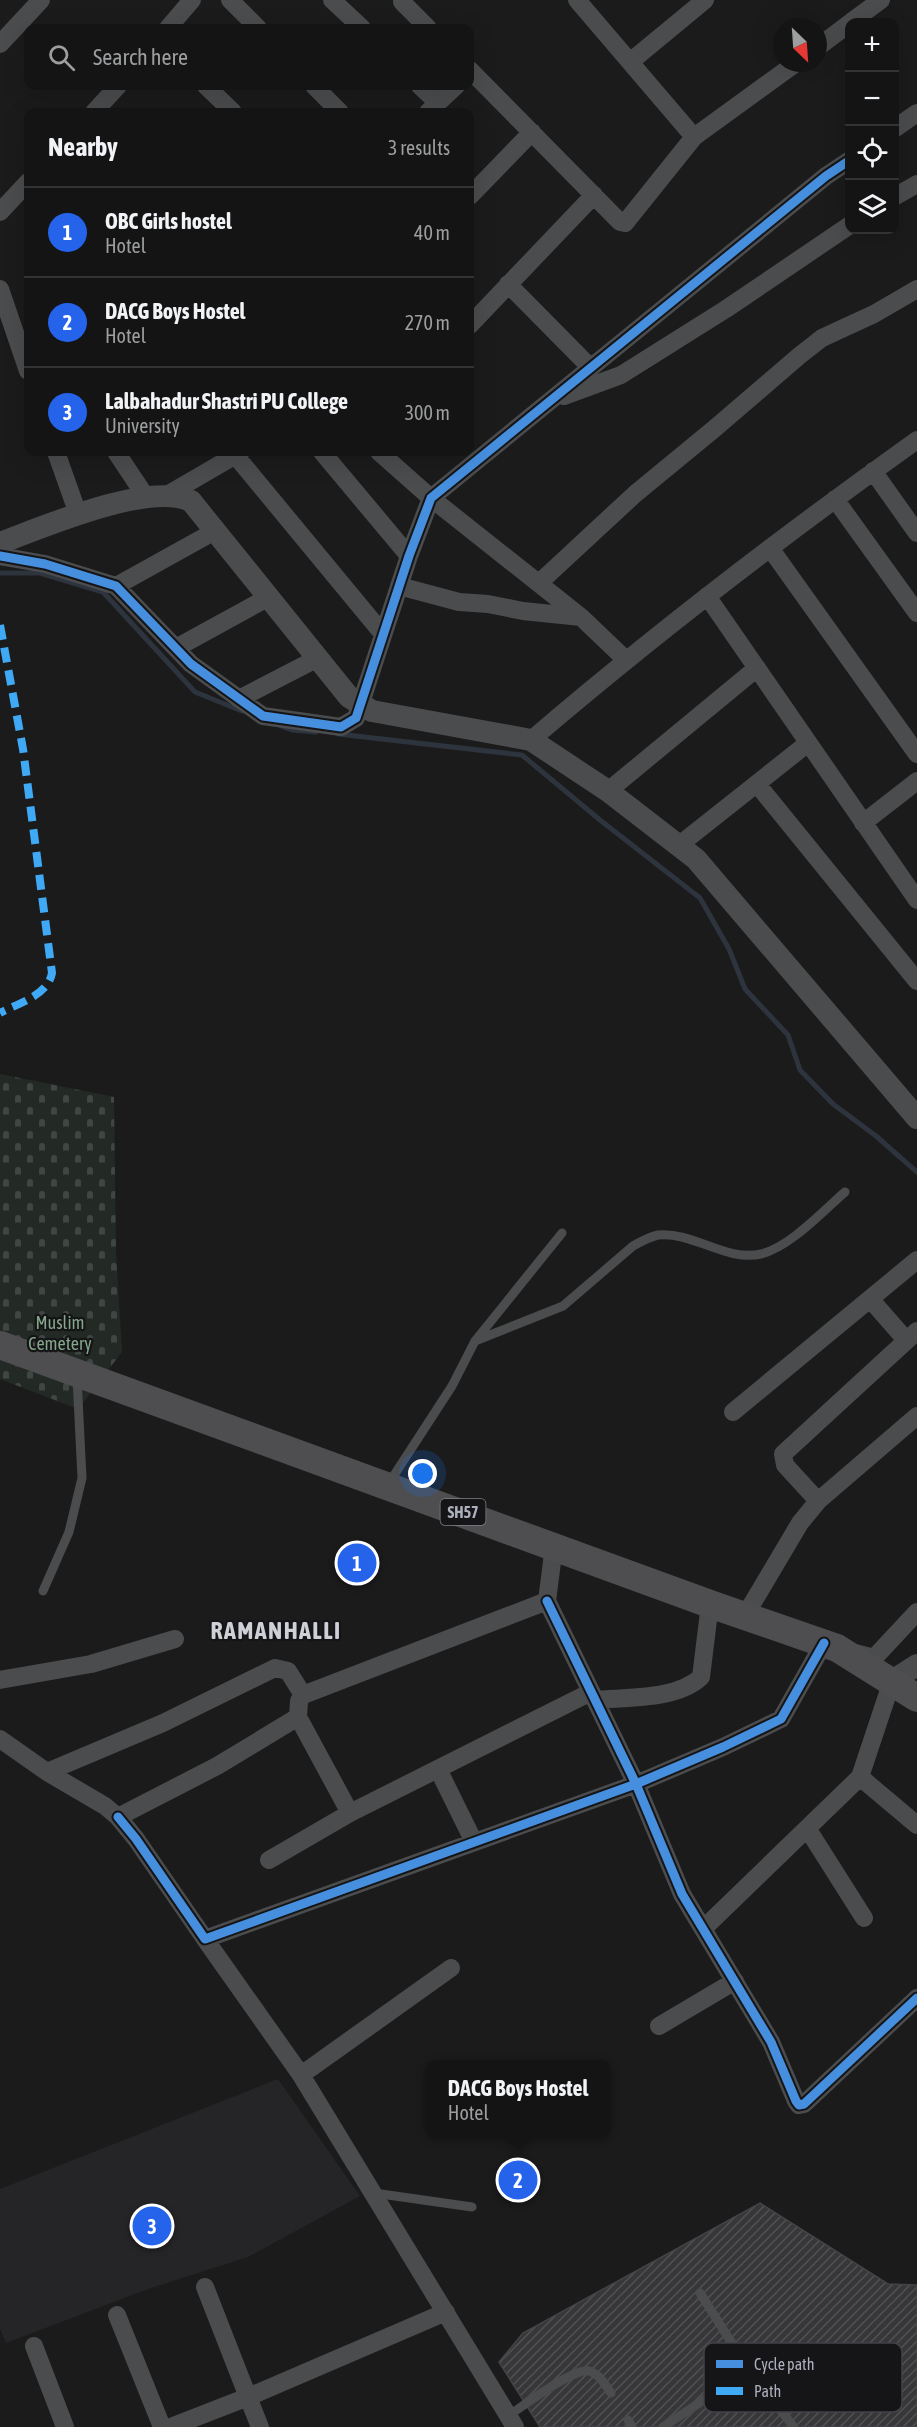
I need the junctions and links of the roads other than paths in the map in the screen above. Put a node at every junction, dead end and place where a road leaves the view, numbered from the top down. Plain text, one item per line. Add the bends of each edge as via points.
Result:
1 (41, 0) edge
2 (192, 0) edge
3 (230, 0) edge
4 (332, 0) edge
5 (577, 0) edge
6 (880, 0) edge
7 (402, 2) dead end
8 (698, 2) edge
9 (857, 18) edge
10 (171, 24) edge
11 (254, 24) edge
12 (358, 24) edge
13 (424, 24) edge
14 (845, 27) edge
15 (827, 40) edge
16 (0, 44) edge
17 (630, 62) junction
18 (784, 72) edge
19 (474, 75) edge
20 (115, 90) edge
21 (210, 90) edge
22 (318, 90) edge
23 (422, 90) edge
24 (452, 90) edge
25 (104, 108) edge
26 (229, 108) edge
27 (336, 108) edge
28 (433, 108) edge
29 (917, 113) edge
30 (898, 126) edge
31 (532, 132) junction
32 (694, 137) junction
33 (845, 163) edge
34 (917, 184) edge
35 (24, 186) edge
36 (474, 192) edge
37 (899, 194) edge
38 (594, 195) junction
39 (0, 212) edge
40 (845, 228) edge
41 (508, 284) junction
42 (0, 289) edge
43 (917, 289) edge
44 (474, 321) edge
45 (24, 354) edge
46 (591, 368) junction
47 (551, 400) junction
48 (917, 440) edge
49 (58, 456) edge
50 (120, 456) edge
51 (228, 456) edge
52 (234, 456) edge
53 (325, 456) edge
54 (384, 456) edge
55 (873, 471) junction
56 (157, 496) junction
57 (431, 498) junction
58 (835, 500) junction
59 (78, 514) junction
60 (215, 531) junction
61 (917, 533) edge
62 (0, 543) edge
63 (770, 548) junction
64 (0, 556) edge
65 (409, 556) junction
66 (539, 583) junction
67 (116, 586) junction
68 (399, 586) junction
69 (707, 596) junction
70 (268, 597) junction
71 (917, 613) edge
72 (581, 617) junction
73 (383, 634) junction
74 (176, 648) junction
75 (318, 658) junction
76 (625, 659) junction
77 (757, 668) junction
78 (239, 699) junction
79 (360, 704) junction
80 (531, 740) junction
81 (808, 743) junction
82 (917, 754) edge
83 (917, 781) edge
84 (757, 784) junction
85 (608, 792) junction
86 (863, 823) junction
87 (678, 846) junction
88 (917, 900) edge
89 (917, 981) edge
90 (917, 1118) edge
91 (845, 1192) dead end
92 (562, 1233) dead end
93 (917, 1260) edge
94 (871, 1300) junction
95 (911, 1336) edge
96 (475, 1341) junction
97 (0, 1345) edge
98 (77, 1373) junction
99 (733, 1412) dead end
100 (917, 1416) edge
101 (388, 1485) junction
102 (818, 1501) junction
103 (554, 1546) junction
104 (43, 1591) dead end
105 (547, 1601) junction
106 (714, 1605) junction
107 (917, 1612) edge
108 (175, 1639) dead end
109 (831, 1646) junction
110 (917, 1665) edge
111 (0, 1680) edge
112 (892, 1681) junction
113 (303, 1695) junction
114 (593, 1696) junction
115 (917, 1698) edge
116 (298, 1717) junction
117 (0, 1739) edge
118 (438, 1769) junction
119 (47, 1772) junction
120 (860, 1777) junction
121 (636, 1784) junction
122 (350, 1813) junction
123 (118, 1817) junction
124 (917, 1825) edge
125 (807, 1828) junction
126 (474, 1842) junction
127 (269, 1860) dead end
128 (864, 1918) dead end
129 (703, 1929) junction
130 (205, 1939) junction
131 (451, 1968) dead end
132 (735, 1981) junction
133 (917, 1998) edge
134 (659, 2026) dead end
135 (301, 2075) junction
136 (373, 2193) junction
137 (472, 2207) dead end
138 (205, 2287) dead end
139 (700, 2293) dead end
140 (446, 2312) junction
141 (117, 2315) dead end
142 (732, 2343) edge
143 (34, 2346) dead end
144 (611, 2393) dead end
145 (248, 2397) junction
146 (704, 2400) edge
147 (782, 2412) edge
148 (511, 2421) edge
149 (65, 2427) edge
150 (162, 2427) edge
151 (171, 2427) edge
152 (260, 2427) edge
153 (663, 2427) edge
154 (794, 2427) edge

1 - 16 street
2 - 10 street
3 - 11 street
4 - 12 street
5 - 17 street
6 - 9 street
7 - 13 street
8 - 17 street
14 - 15 street
17 - 32 street
18 - 32 street
19 - 31 street
20 - 25 street
21 - 26 street
22 - 27 street
23 - 28 street
24 - 28 street
29 - 30 street
31 - 36 street
31 - 38 street
32 - 38 street via 625,223
33 - 46 street
34 - 37 street
35 - 39 street
38 - 41 street
40 - 47 street via 621,375
41 - 44 street
41 - 46 street
42 - 45 street
43 - 66 street via 822,338 635,494
46 - 47 street
47 - 57 street
48 - 55 street
49 - 59 street
50 - 56 street
51 - 56 street
52 - 73 street
53 - 65 street
54 - 57 street
55 - 58 street
55 - 61 street
56 - 59 street
56 - 60 street via 191,501
57 - 65 street
57 - 66 street
58 - 63 street
58 - 71 street
59 - 62 street
60 - 67 street
60 - 70 street
63 - 69 street
63 - 82 street
64 - 67 street via 45,564
65 - 68 street
66 - 72 street
67 - 74 street
68 - 72 street via 459,602
68 - 73 street
69 - 76 street
69 - 77 street
70 - 74 street
70 - 75 street
72 - 76 street
73 - 79 street
74 - 78 street
75 - 78 street
75 - 79 street via 349,697
76 - 80 street
77 - 81 street
77 - 85 street
78 - 79 street via 263,716 341,726 356,718
79 - 80 street via 372,711
80 - 85 street
81 - 84 street
81 - 86 street
83 - 86 street
84 - 87 street
84 - 89 street
85 - 87 street
86 - 88 street
87 - 90 street via 696,859
91 - 96 lane via 788,1240 760,1254 741,1255 671,1235 646,1239 563,1306
92 - 96 lane
93 - 94 street
94 - 95 street
94 - 99 street
95 - 102 street via 783,1454 785,1465
96 - 101 lane via 452,1386
97 - 98 main road, SH57
98 - 101 main road, SH57
98 - 104 lane via 82,1478 69,1532
100 - 102 street
101 - 103 main road, SH57
102 - 106 street via 800,1523 747,1614
103 - 105 street
103 - 106 main road, SH57
105 - 113 street
105 - 114 street
106 - 109 main road, SH57
106 - 114 street via 701,1677 693,1685 664,1694
107 - 109 street via 873,1658
108 - 111 street via 91,1664
109 - 112 main road, SH57
109 - 121 street via 781,1719
110 - 112 street
112 - 115 main road, SH57
112 - 120 street
113 - 116 street
113 - 119 street via 288,1671 275,1668 163,1723
114 - 118 street
114 - 121 street
116 - 122 street
116 - 123 street via 217,1766
117 - 119 street
118 - 122 street
118 - 126 street
119 - 123 street
120 - 124 street
120 - 125 street
121 - 126 street
121 - 129 street via 682,1894
122 - 127 street
123 - 130 street
125 - 128 street
125 - 129 street
126 - 130 street
129 - 132 street
130 - 135 street
131 - 135 street
132 - 133 street via 771,2042 799,2105
132 - 134 street
135 - 136 street
136 - 137 lane
136 - 140 street
138 - 145 street
139 - 142 lane
140 - 145 street
140 - 148 street
141 - 150 street
143 - 149 street
144 - 148 lane via 598,2375 587,2371 573,2375
145 - 151 street
145 - 152 street
146 - 153 lane
147 - 154 lane

